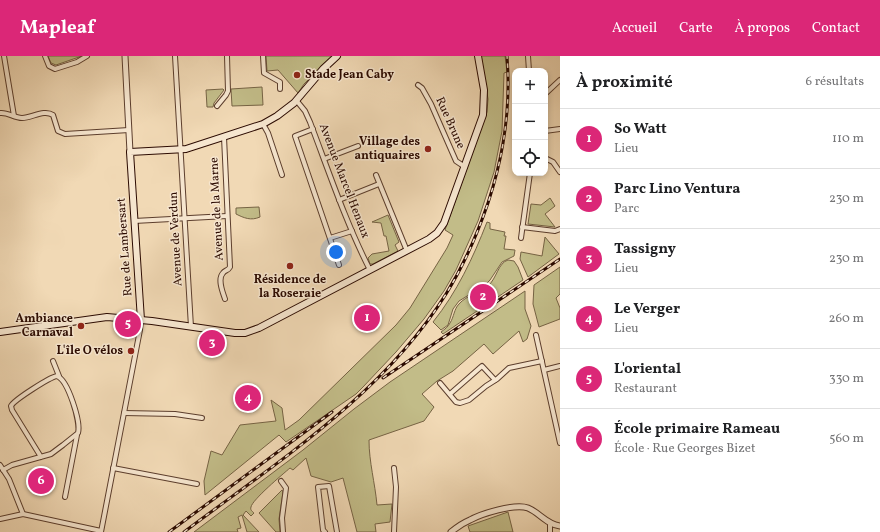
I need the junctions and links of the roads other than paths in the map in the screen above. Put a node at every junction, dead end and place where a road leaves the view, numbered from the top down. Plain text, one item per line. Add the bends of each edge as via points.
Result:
1 (4, 56) edge
2 (45, 56) edge
3 (88, 56) edge
4 (125, 56) edge
5 (175, 56) edge
6 (227, 56) edge
7 (263, 56) edge
8 (337, 56) edge
9 (478, 56) edge
10 (528, 56) edge
11 (529, 68) edge
12 (560, 80) edge
13 (418, 85) dead end
14 (280, 89) dead end
15 (548, 91) edge
16 (296, 100) junction
17 (217, 106) dead end
18 (0, 113) edge
19 (14, 116) junction
20 (263, 124) junction
21 (313, 129) junction
22 (560, 129) edge
23 (129, 130) junction
24 (293, 130) dead end
25 (548, 131) edge
26 (295, 136) junction
27 (224, 137) junction
28 (358, 146) dead end
29 (181, 150) junction
30 (130, 152) junction
31 (324, 159) junction
32 (548, 160) edge
33 (465, 167) junction
34 (560, 172) edge
35 (282, 175) dead end
36 (376, 175) dead end
37 (530, 176) edge
38 (379, 184) junction
39 (339, 200) junction
40 (227, 216) junction
41 (186, 218) junction
42 (134, 221) junction
43 (522, 227) junction
44 (560, 229) edge
45 (352, 231) junction
46 (330, 238) junction
47 (521, 238) dead end
48 (407, 250) junction
49 (339, 265) dead end
50 (370, 270) junction
51 (225, 299) dead end
52 (141, 320) junction
53 (191, 327) junction
54 (0, 332) edge
55 (536, 335) dead end
56 (53, 361) dead end
57 (542, 361) junction
58 (560, 366) edge
59 (544, 370) junction
60 (59, 376) junction
61 (495, 380) junction
62 (440, 383) dead end
63 (450, 394) junction
64 (124, 413) junction
65 (202, 418) dead end
66 (78, 433) junction
67 (560, 440) edge
68 (41, 457) junction
69 (0, 465) edge
70 (113, 468) junction
71 (394, 468) dead end
72 (3, 470) junction
73 (281, 482) dead end
74 (197, 484) dead end
75 (64, 497) dead end
76 (23, 514) junction
77 (0, 519) edge
78 (550, 524) junction
79 (560, 526) edge
80 (101, 532) edge
81 (283, 532) edge
82 (325, 532) edge
83 (337, 532) edge
84 (394, 532) edge
85 (451, 532) edge
86 (550, 532) edge

1 - 19 street
2 - 3 street via 49,66 55,70
4 - 23 street, Rue de Lambersart
5 - 29 street, Avenue de Verdun
6 - 17 street via 228,91
7 - 14 street via 264,72 280,82
8 - 16 main road
9 - 33 main road via 484,83 484,107
10 - 11 street
12 - 15 street
13 - 33 street, Rue Brune via 431,104 456,160
16 - 20 main road
16 - 21 street, Avenue Marcel Henaux
18 - 19 street
19 - 23 street via 23,118 51,114 58,131 65,134
20 - 27 main road
20 - 35 street
21 - 26 street
21 - 31 street, Avenue Marcel Henaux
22 - 25 street
23 - 30 street, Rue de Lambersart
24 - 26 street
26 - 46 street
27 - 29 main road
27 - 40 street, Avenue de la Marne
28 - 31 street
29 - 30 main road
29 - 41 street, Avenue de Verdun
30 - 42 main road, Rue de Lambersart
31 - 39 street, Avenue Marcel Henaux
32 - 34 street
33 - 48 main road via 447,217 440,229 431,238
36 - 38 street
37 - 43 street
38 - 39 street
38 - 48 street
39 - 45 street, Avenue Marcel Henaux
40 - 41 street
40 - 51 street, Avenue de la Marne via 230,267 223,273 220,281
41 - 42 street
41 - 53 street, Avenue de Verdun
42 - 52 main road, Rue de Lambersart
43 - 44 street via 555,231
43 - 47 street
45 - 46 street
45 - 50 street, Avenue Marcel Henaux
46 - 49 street
48 - 50 main road
50 - 53 main road via 253,331 238,333
52 - 53 main road
52 - 54 main road via 107,317
52 - 64 street, Rue de Lambersart
55 - 57 street
56 - 60 street
57 - 59 street
57 - 61 street via 509,368
58 - 59 street
59 - 67 street
60 - 66 street via 74,408
60 - 68 street via 11,404 12,410
61 - 63 street via 466,402 457,402
61 - 63 street via 482,366
62 - 63 street
64 - 65 street via 174,414
64 - 70 street, Rue de Lambersart
66 - 68 street via 58,450
66 - 75 street
68 - 72 street
69 - 72 street
70 - 74 street
70 - 80 street, Rue de Lambersart
71 - 84 street
72 - 76 street
73 - 81 street via 286,488
76 - 77 street
76 - 80 street
78 - 79 street
78 - 85 street via 528,508 516,507 474,518
78 - 86 street
82 - 83 street via 318,487 329,486

